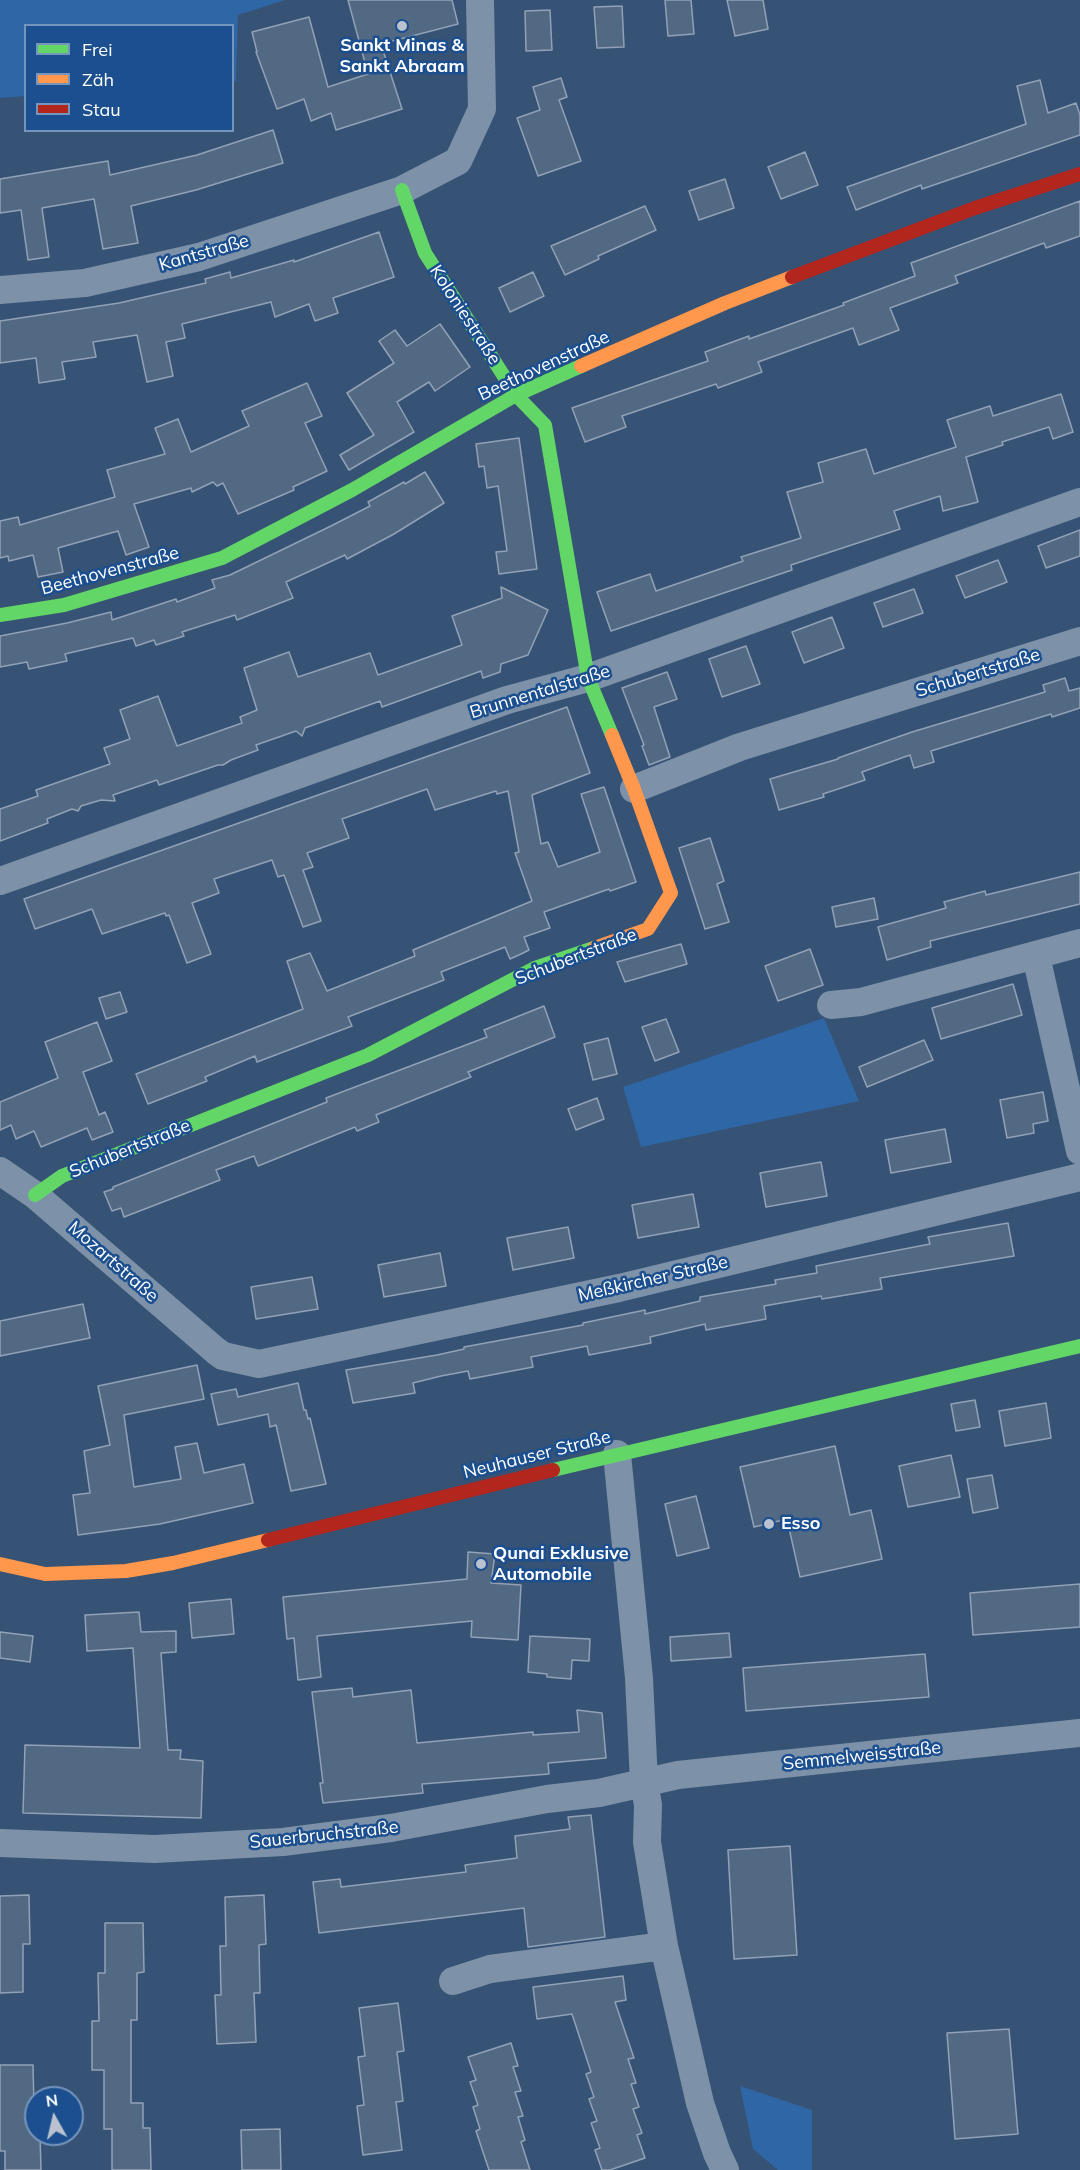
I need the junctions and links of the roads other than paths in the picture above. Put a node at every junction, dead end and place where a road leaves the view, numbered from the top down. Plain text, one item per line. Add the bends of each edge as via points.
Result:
1 (480, 0) edge
2 (1080, 174) edge
3 (402, 190) junction
4 (0, 290) edge
5 (516, 395) junction
6 (1080, 502) edge
7 (0, 615) edge
8 (1080, 641) edge
9 (588, 678) junction
10 (634, 789) junction
11 (0, 881) edge
12 (1080, 944) edge
13 (1036, 956) junction
14 (831, 1005) dead end
15 (1080, 1151) edge
16 (0, 1171) edge
17 (1080, 1177) edge
18 (35, 1195) junction
19 (1080, 1346) edge
20 (223, 1356) joint
21 (617, 1454) junction
22 (0, 1564) edge
23 (1080, 1733) edge
24 (644, 1782) junction
25 (0, 1843) edge
26 (664, 1946) junction
27 (453, 1981) dead end
28 (725, 2170) edge

1 - 3 street via 482,109 458,161
2 - 5 street, Beethovenstraße via 975,208 725,303
3 - 4 street, Kantstraße via 199,257 86,283
3 - 5 street, Koloniestraße via 425,253
5 - 7 street, Beethovenstraße via 352,490 222,558 64,605
5 - 9 street, Koloniestraße via 545,425
6 - 9 street, Brunnentalstraße
8 - 10 street, Schubertstraße via 741,747
9 - 10 street, Koloniestraße
9 - 11 street, Brunnentalstraße via 507,700
10 - 18 street, Schubertstraße via 670,893 648,930 536,968 368,1055 62,1176
12 - 13 street
13 - 14 street via 861,1002
13 - 15 street
16 - 18 street, Mozartstraße
17 - 20 street, Meßkircher Straße via 619,1288 312,1353 259,1364
18 - 20 street, Mozartstraße
19 - 21 street, Neuhauser Straße
21 - 22 street, Neuhauser Straße via 173,1563 84,1574 45,1574
21 - 24 street via 639,1678
23 - 24 street, Semmelweisstraße via 678,1775
24 - 25 street, Sauerbruchstraße via 391,1828 283,1842 155,1849
24 - 26 street via 647,1842
26 - 27 street via 490,1969
26 - 28 street via 700,2103

